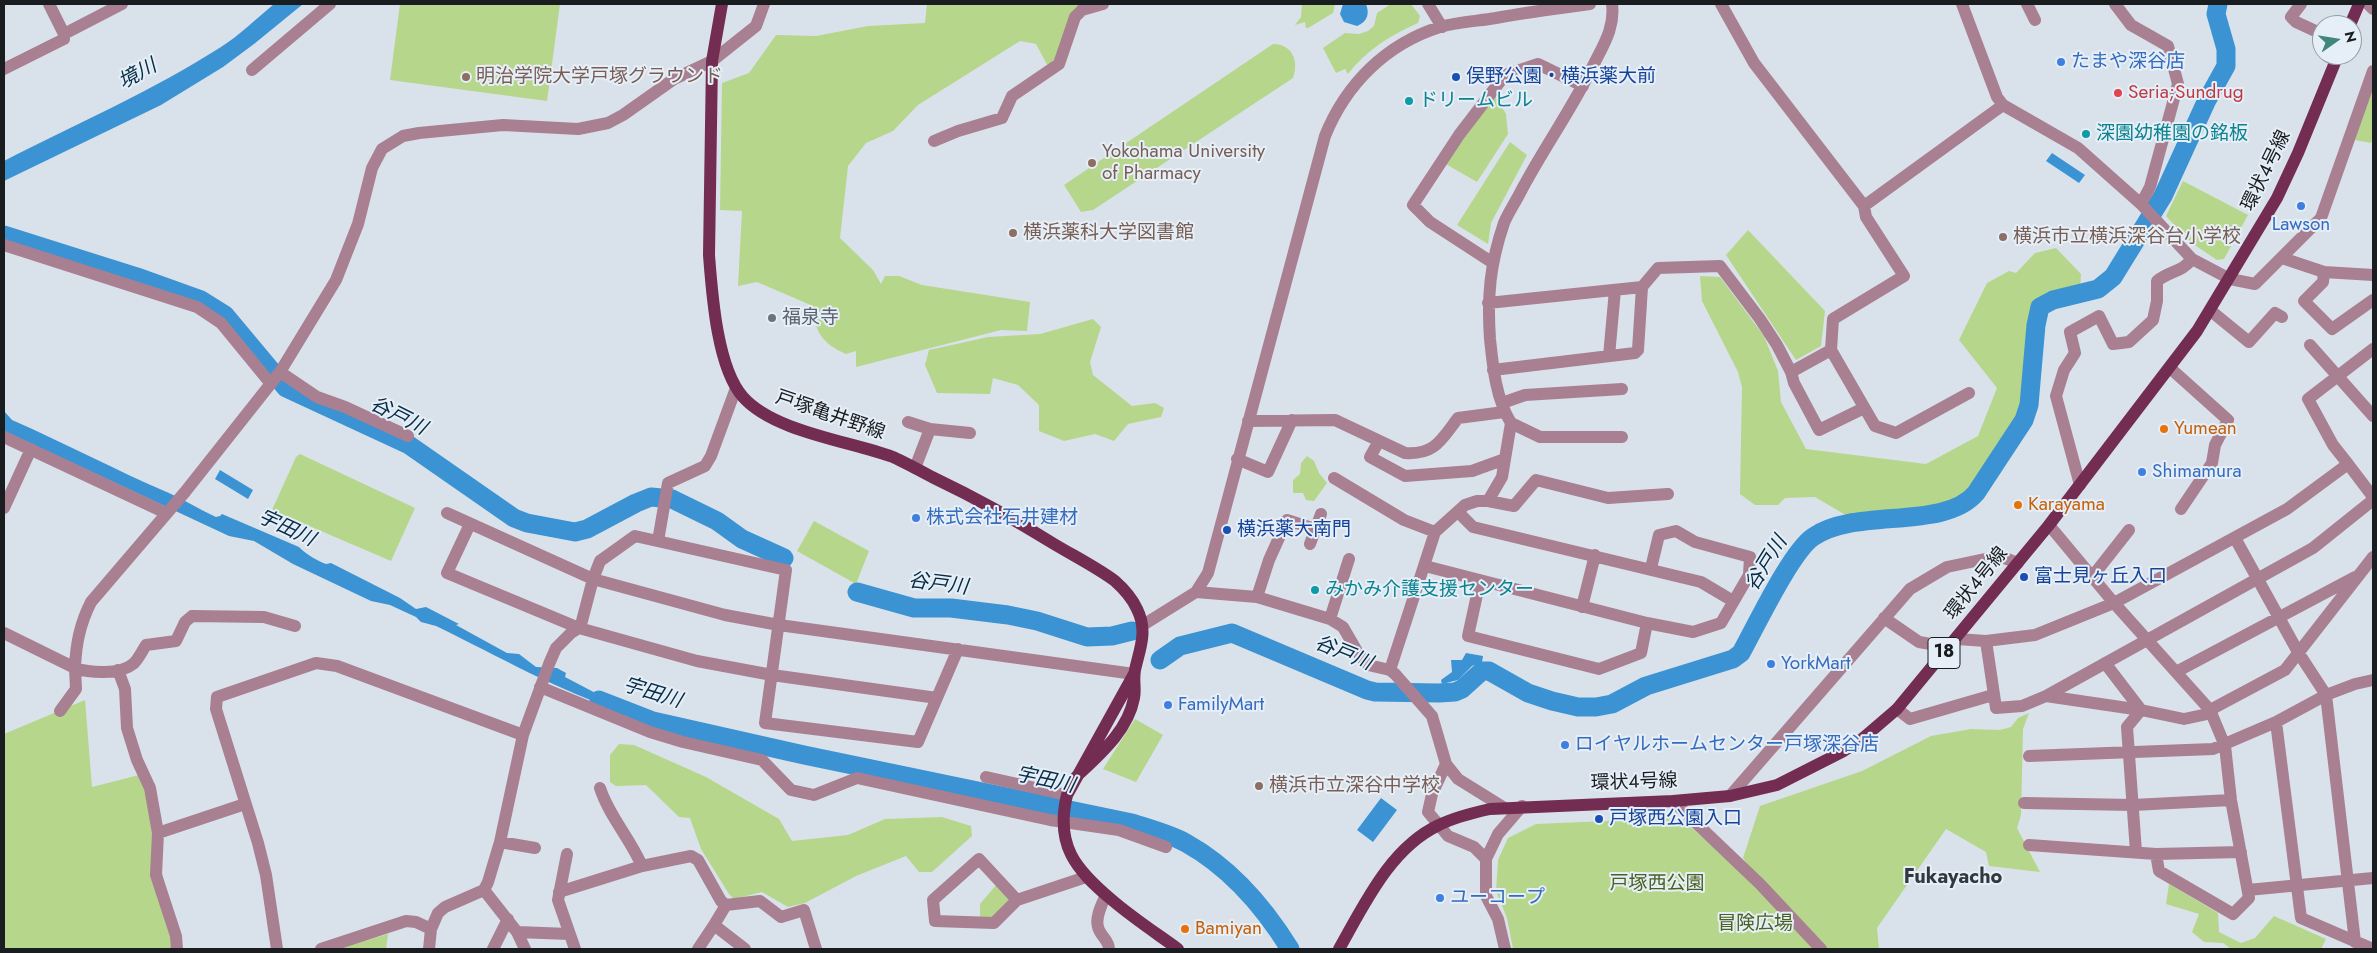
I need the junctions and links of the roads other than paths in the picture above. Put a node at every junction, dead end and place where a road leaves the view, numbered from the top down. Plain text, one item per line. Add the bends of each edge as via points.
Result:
1 (49, 4) edge
2 (122, 4) edge
3 (330, 4) edge
4 (722, 4) edge
5 (764, 4) edge
6 (1103, 4) edge
7 (1428, 4) edge
8 (1590, 4) edge
9 (1612, 4) edge
10 (1721, 4) edge
11 (1962, 4) edge
12 (2027, 4) edge
13 (2115, 4) edge
14 (2300, 4) edge
15 (2368, 4) edge
16 (2373, 9) edge
17 (2035, 20) dead end
18 (1442, 27) junction
19 (2312, 29) edge
20 (64, 34) junction
21 (712, 61) junction
22 (2334, 65) edge
23 (4, 69) edge
24 (252, 70) dead end
25 (2373, 71) edge
26 (1583, 86) junction
27 (2370, 92) edge
28 (2003, 105) junction
29 (934, 141) dead end
30 (1864, 206) junction
31 (2142, 206) junction
32 (4, 245) edge
33 (2282, 258) junction
34 (2192, 259) junction
35 (1493, 263) junction
36 (2324, 272) junction
37 (2373, 275) edge
38 (2230, 279) junction
39 (1642, 287) junction
40 (1615, 290) junction
41 (2373, 300) edge
42 (1488, 303) junction
43 (2211, 311) junction
44 (2282, 317) dead end
45 (2310, 345) dead end
46 (2373, 349) edge
47 (1831, 350) junction
48 (1609, 356) junction
49 (2170, 368) junction
50 (1493, 370) junction
51 (1791, 372) junction
52 (2337, 376) junction
53 (275, 379) junction
54 (736, 388) junction
55 (1622, 389) dead end
56 (1969, 394) dead end
57 (1864, 408) junction
58 (2372, 412) edge
59 (1505, 413) junction
60 (1292, 420) junction
61 (1248, 421) junction
62 (908, 422) dead end
63 (930, 429) junction
64 (970, 432) dead end
65 (4, 436) edge
66 (408, 436) dead end
67 (1622, 437) dead end
68 (1379, 441) junction
69 (31, 449) junction
70 (1237, 459) junction
71 (1505, 459) junction
72 (2348, 464) junction
73 (915, 468) junction
74 (1334, 478) dead end
75 (2080, 485) junction
76 (1668, 494) dead end
77 (2373, 499) edge
78 (1488, 501) junction
79 (4, 508) edge
80 (2181, 509) dead end
81 (168, 511) junction
82 (1458, 512) junction
83 (447, 513) dead end
84 (1321, 514) dead end
85 (470, 524) junction
86 (2049, 525) junction
87 (1315, 529) junction
88 (2129, 530) dead end
89 (1435, 532) junction
90 (2235, 538) junction
91 (658, 541) junction
92 (1310, 544) dead end
93 (1594, 555) junction
94 (2373, 557) edge
95 (1349, 559) dead end
96 (2018, 563) junction
97 (1425, 566) junction
98 (1650, 568) junction
99 (2358, 576) junction
100 (2092, 577) junction
101 (593, 578) junction
102 (2258, 578) junction
103 (1480, 581) junction
104 (1196, 592) junction
105 (1257, 597) junction
106 (1733, 601) junction
107 (2114, 603) junction
108 (1582, 607) junction
109 (2279, 616) junction
110 (1884, 618) junction
111 (1330, 619) junction
112 (1647, 623) junction
113 (1143, 624) junction
114 (779, 625) junction
115 (296, 626) dead end
116 (579, 628) junction
117 (4, 633) edge
118 (2146, 639) junction
119 (1986, 641) junction
120 (1953, 643) junction
121 (958, 649) junction
122 (2298, 652) junction
123 (2105, 663) junction
124 (75, 668) junction
125 (118, 670) junction
126 (1390, 670) junction
127 (2176, 672) junction
128 (1134, 674) junction
129 (772, 676) junction
130 (2373, 680) edge
131 (540, 687) junction
132 (1994, 694) junction
133 (2046, 696) junction
134 (2326, 696) junction
135 (937, 698) junction
136 (1897, 710) junction
137 (2141, 710) junction
138 (60, 711) dead end
139 (2211, 712) junction
140 (2276, 722) junction
141 (523, 735) junction
142 (2225, 746) junction
143 (2128, 753) junction
144 (2029, 756) dead end
145 (1446, 764) junction
146 (986, 777) dead end
147 (600, 788) dead end
148 (1730, 796) junction
149 (1066, 797) junction
150 (2231, 800) junction
151 (1673, 801) junction
152 (2024, 803) dead end
153 (245, 804) junction
154 (2132, 805) junction
155 (1522, 806) junction
156 (1503, 808) junction
157 (1063, 818) junction
158 (1437, 825) junction
159 (158, 833) junction
160 (500, 842) junction
161 (2030, 845) dead end
162 (1166, 847) dead end
163 (535, 848) dead end
164 (2136, 852) junction
165 (2241, 852) junction
166 (567, 854) dead end
167 (2156, 854) junction
168 (1486, 859) junction
169 (642, 866) junction
170 (1086, 877) junction
171 (2373, 878) edge
172 (2348, 880) junction
173 (2296, 885) junction
174 (484, 890) junction
175 (2248, 890) junction
176 (559, 892) junction
177 (1106, 895) junction
178 (1017, 900) junction
179 (726, 905) junction
180 (508, 919) junction
181 (714, 925) junction
182 (432, 929) junction
183 (518, 932) junction
184 (569, 934) junction
185 (2355, 942) junction
186 (176, 949) edge
187 (278, 949) edge
188 (321, 949) edge
189 (429, 949) edge
190 (493, 949) edge
191 (525, 949) edge
192 (575, 949) edge
193 (698, 949) edge
194 (745, 949) edge
195 (816, 949) edge
196 (1109, 949) edge
197 (1178, 949) edge
198 (1339, 949) edge
199 (1504, 949) edge
200 (1821, 949) edge
201 (2373, 949) edge

1 - 20 street
2 - 20 street
3 - 24 street
4 - 21 main road, 戸塚亀井野線
5 - 21 street via 756,26
6 - 29 street via 1082,10 1075,17 1059,64 1012,96 1002,118
7 - 18 street
8 - 18 street
9 - 26 street via 1610,31
10 - 30 street via 1754,63
11 - 28 street via 1997,97
12 - 17 street
13 - 31 street via 2131,25 2168,46 2178,84
14 - 19 street via 2291,17
15 - 16 street
18 - 61 street via 1412,38 1380,59 1357,80 1334,114 1312,178
20 - 23 street via 64,39
21 - 53 street via 674,79 623,115 594,127 495,125 419,133 392,141 382,148 372,168 358,224 336,280
21 - 54 main road, 戸塚亀井野線 via 709,256 725,364
22 - 38 main road, 環状4号線 / 18 via 2277,198
25 - 27 street
26 - 35 street via 1536,162 1505,222
26 - 35 street via 1538,64 1505,75 1459,135 1413,205 1430,222
27 - 33 street via 2321,218
28 - 30 street
28 - 31 street via 2078,148
30 - 47 street via 1866,217 1904,276 1833,319
31 - 34 street
32 - 53 street via 197,306 222,323
33 - 36 street
33 - 38 street via 2254,284
34 - 38 street
34 - 75 street via 2185,268 2157,280 2157,301 2152,320 2128,342 2113,344 2099,316 2070,332 2075,353 2064,370 2056,396
35 - 42 street
36 - 37 street
36 - 41 street via 2323,282 2304,301 2332,329
38 - 43 main road, 環状4号線 / 18
39 - 40 street
39 - 48 street via 1638,350
39 - 51 street via 1658,268 1720,266 1760,319
40 - 42 street
40 - 48 street
42 - 50 street
43 - 44 street via 2249,342 2275,313
43 - 49 main road, 環状4号線 / 18
45 - 52 street
46 - 52 street
47 - 51 street
47 - 57 street
48 - 50 street
49 - 75 main road, 環状4号線 / 18
49 - 80 street via 2228,420 2215,445 2212,463
50 - 59 street
51 - 57 street via 1819,430
52 - 58 street
52 - 72 street via 2308,398 2332,446
53 - 66 street
53 - 81 street
54 - 73 main road, 戸塚亀井野線 via 762,413 792,426 892,457
54 - 91 street via 705,466 668,482
55 - 59 street via 1525,395
56 - 57 street via 1896,432 1875,426
59 - 67 street via 1540,438
59 - 68 street via 1458,418 1434,448 1424,453 1404,453
59 - 71 street
60 - 61 street
60 - 68 street via 1335,420
60 - 70 street via 1268,472
61 - 70 street
62 - 63 street
63 - 64 street
63 - 73 street
65 - 69 street
68 - 71 street via 1370,457 1405,476 1472,472
69 - 79 street
69 - 81 street
70 - 104 street via 1208,573
71 - 78 street via 1502,478
72 - 77 street
72 - 90 street via 2287,508
73 - 113 main road, 戸塚亀井野線 via 998,509 1116,582 1128,594
74 - 89 street via 1404,520
75 - 86 main road, 環状4号線 / 18
76 - 78 street via 1608,498 1536,480 1514,506
77 - 102 street via 2313,548
78 - 82 street via 1465,505
81 - 124 street via 91,602 81,622
82 - 89 street
82 - 93 street via 1473,527
83 - 85 street
84 - 87 street
85 - 101 street
85 - 116 street via 447,573
86 - 96 main road, 環状4号線 / 18
86 - 100 street
87 - 92 street
87 - 105 street via 1287,520 1268,560
88 - 100 street
89 - 97 street
90 - 102 street
90 - 107 street
91 - 101 street via 635,536 600,561
91 - 114 street via 786,570
93 - 98 street
93 - 108 street
94 - 99 street
95 - 111 street
96 - 110 street via 1999,556 1948,567 1910,589
96 - 120 main road, 環状4号線 / 18
97 - 103 street
97 - 126 street
98 - 106 street via 1701,582
98 - 106 street via 1659,535 1676,531 1695,542 1750,557 1749,575
99 - 109 street
99 - 122 street
100 - 107 street
101 - 114 street via 725,615
101 - 116 street
102 - 109 street
102 - 118 street
103 - 108 street
103 - 112 street via 1468,636 1599,668 1641,653
104 - 105 street
104 - 113 street
105 - 111 street
106 - 112 street via 1722,623 1693,632
107 - 118 street
107 - 119 street via 2035,635
108 - 112 street
109 - 122 street
109 - 127 street
110 - 120 street via 1919,642
110 - 148 street
111 - 126 street via 1343,627 1368,665
113 - 128 main road via 1144,638
114 - 121 street
114 - 129 street
115 - 125 street via 264,617 192,616 185,622 176,641 146,645 133,664
116 - 129 street via 697,661
116 - 131 street via 556,648
117 - 124 street
118 - 123 street
118 - 127 street
119 - 120 street
119 - 132 street
120 - 136 main road, 環状4号線 / 18
121 - 128 street
121 - 135 street
122 - 134 street
122 - 139 street via 2285,670
123 - 133 street
123 - 137 street
124 - 125 street
124 - 138 street via 76,689
125 - 159 street via 124,688 127,728 150,788
126 - 145 street via 1432,716
127 - 139 street
128 - 149 main road
129 - 135 street
129 - 135 street via 766,723 918,742
130 - 134 street
131 - 141 street
131 - 157 street via 657,734 762,760 791,790 814,795 857,778 1015,813
132 - 133 street via 1996,708 2022,706
132 - 136 street via 1910,719
133 - 137 street
134 - 140 street
134 - 172 street
136 - 148 main road, 環状4号線 / 18 via 1862,739 1819,766 1777,785
137 - 139 street via 2184,719
137 - 143 street via 2127,727
139 - 142 street
140 - 142 street
140 - 173 street
141 - 153 street via 337,666 316,663 217,697 216,709
141 - 160 street
142 - 143 street via 2213,750
142 - 150 street
143 - 144 street
143 - 154 street
145 - 156 street via 1458,779
145 - 158 street via 1432,794 1428,812
146 - 149 street
147 - 169 street via 606,805 634,846
148 - 151 main road, 環状4号線 / 18
149 - 157 main road
150 - 154 street
150 - 165 street
151 - 155 main road, 環状4号線 / 18
151 - 200 street via 1760,884
152 - 154 street
153 - 159 street
153 - 187 street via 266,875
154 - 164 street
155 - 156 main road, 環状4号線 / 18
155 - 168 street via 1498,834
156 - 158 main road, 環状4号線 / 18 via 1466,814
157 - 162 street via 1119,830
157 - 170 main road via 1069,850
158 - 168 street via 1448,836 1474,847
158 - 198 main road, 環状4号線 / 18 via 1406,849 1392,865
159 - 186 street via 156,875 176,936
160 - 163 street
160 - 174 street
161 - 164 street
164 - 167 street
165 - 167 street
165 - 175 street
166 - 176 street
167 - 175 street via 2159,871 2233,914 2249,898
168 - 199 street via 1486,896 1498,919
169 - 176 street
169 - 179 street via 690,856 698,860
170 - 177 main road
170 - 178 street
171 - 172 street
172 - 173 street
172 - 185 street
173 - 175 street
173 - 185 street via 2301,918
174 - 180 street
174 - 182 street via 445,907 438,913
176 - 184 street via 558,900
177 - 196 street via 1100,907 1098,927
177 - 197 main road
178 - 178 street via 994,923 935,921 933,900 979,859
179 - 181 street
179 - 195 street via 760,901 781,918 804,910
180 - 183 street
180 - 190 street
181 - 193 street
181 - 194 street
182 - 188 street via 406,921
182 - 189 street
183 - 184 street
183 - 191 street
184 - 192 street
185 - 201 street

